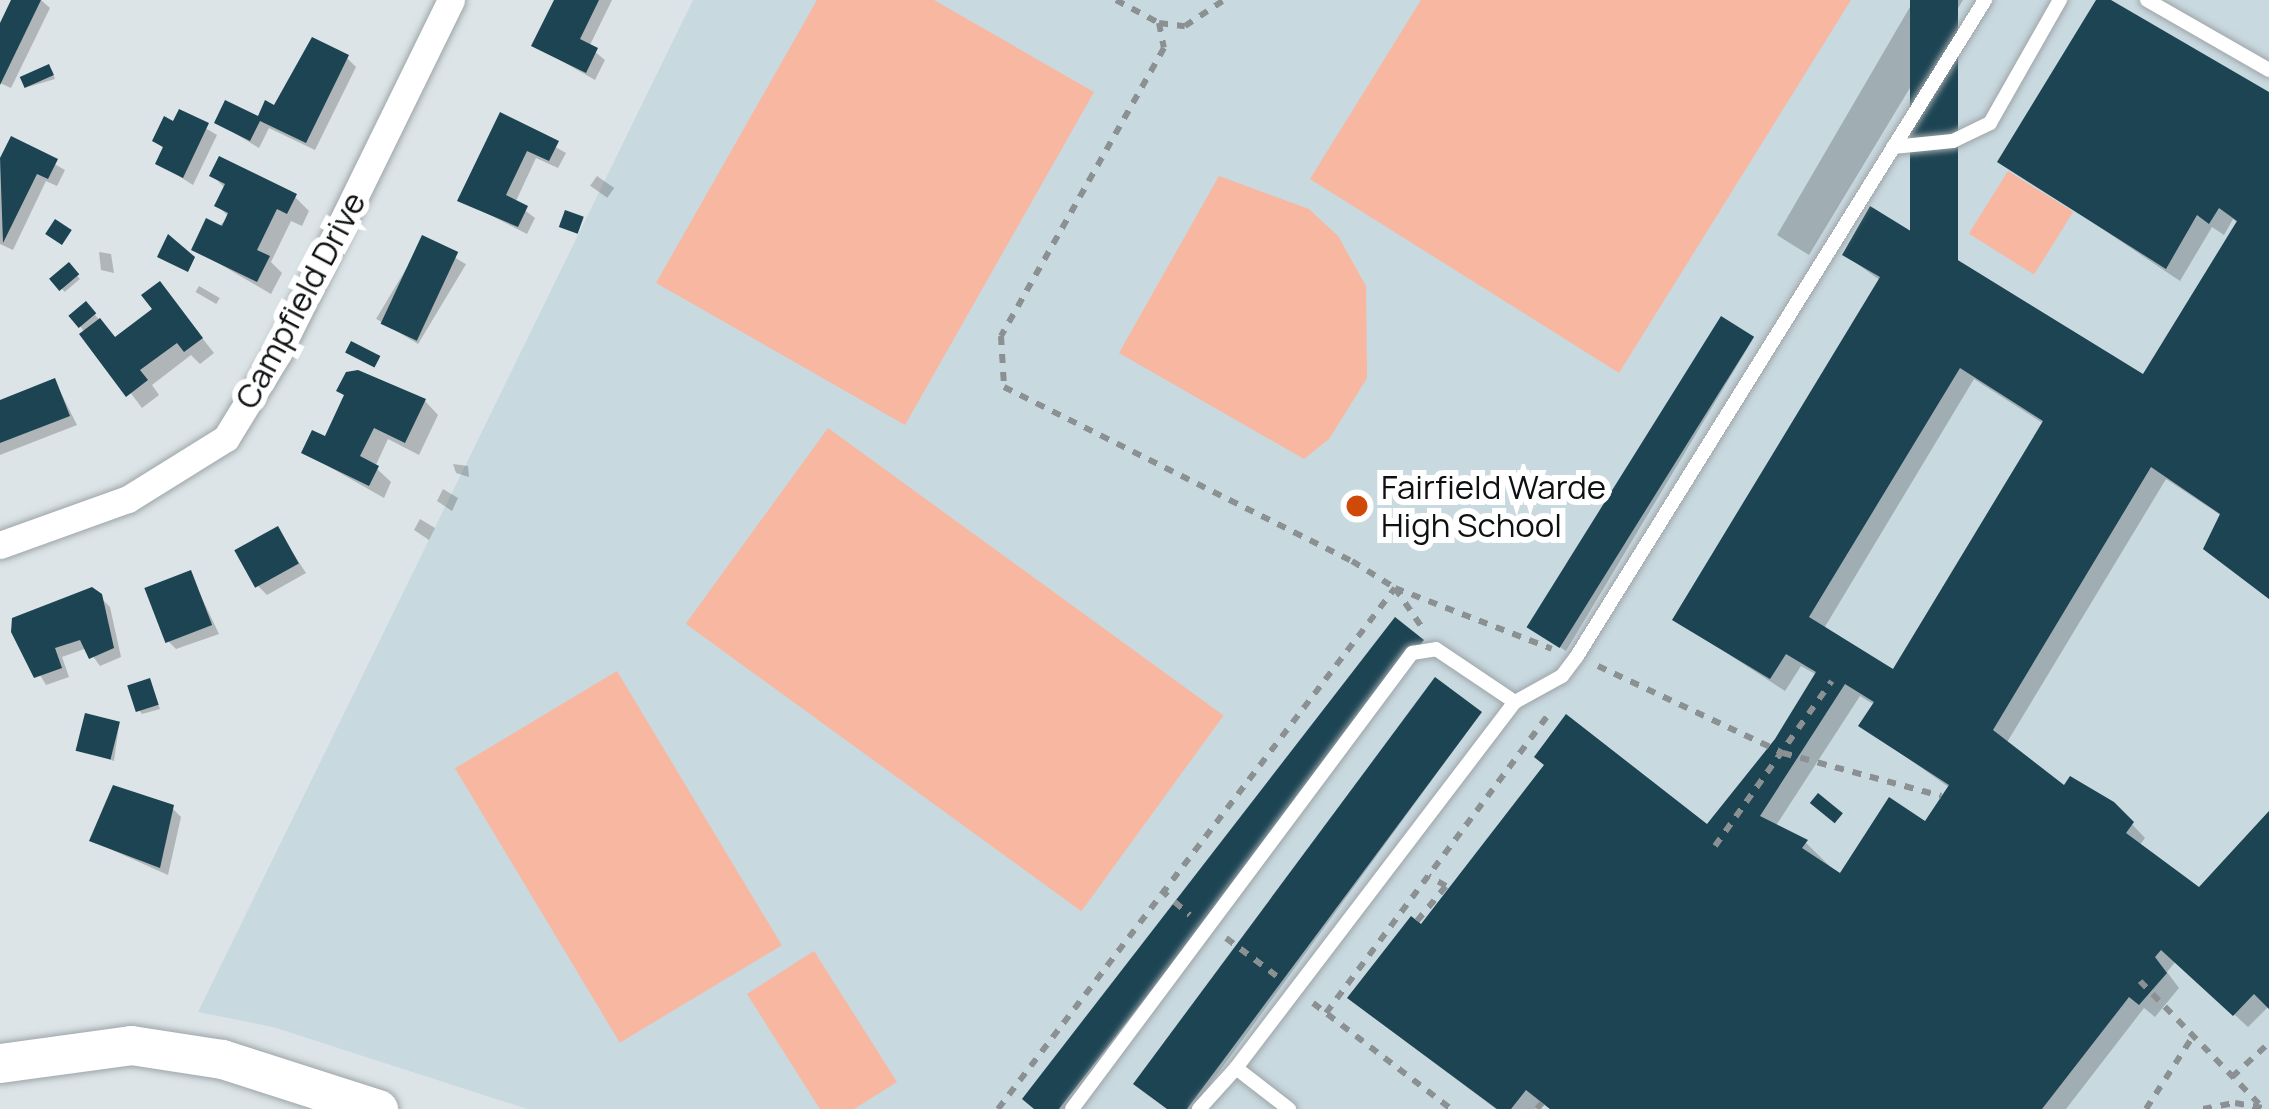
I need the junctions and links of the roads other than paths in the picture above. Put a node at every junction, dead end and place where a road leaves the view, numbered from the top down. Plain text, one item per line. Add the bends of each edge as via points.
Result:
1 (451, 0) edge
2 (1985, 0) edge
3 (2060, 0) edge
4 (2147, 0) edge
5 (2269, 70) edge
6 (1893, 147) junction
7 (0, 545) edge
8 (1515, 702) junction
9 (0, 1063) edge
10 (1236, 1068) junction
11 (378, 1109) edge
12 (1072, 1109) edge
13 (1199, 1109) edge
14 (1289, 1109) edge

1 - 7 street, Campfield Drive via 278,353 226,438 128,499
2 - 6 lane
3 - 6 lane via 1990,123 1953,141
4 - 5 lane
6 - 8 lane via 1576,656 1562,676
8 - 10 lane
8 - 12 lane via 1436,649 1412,653
9 - 11 street via 131,1045 222,1059
10 - 13 lane
10 - 14 lane

